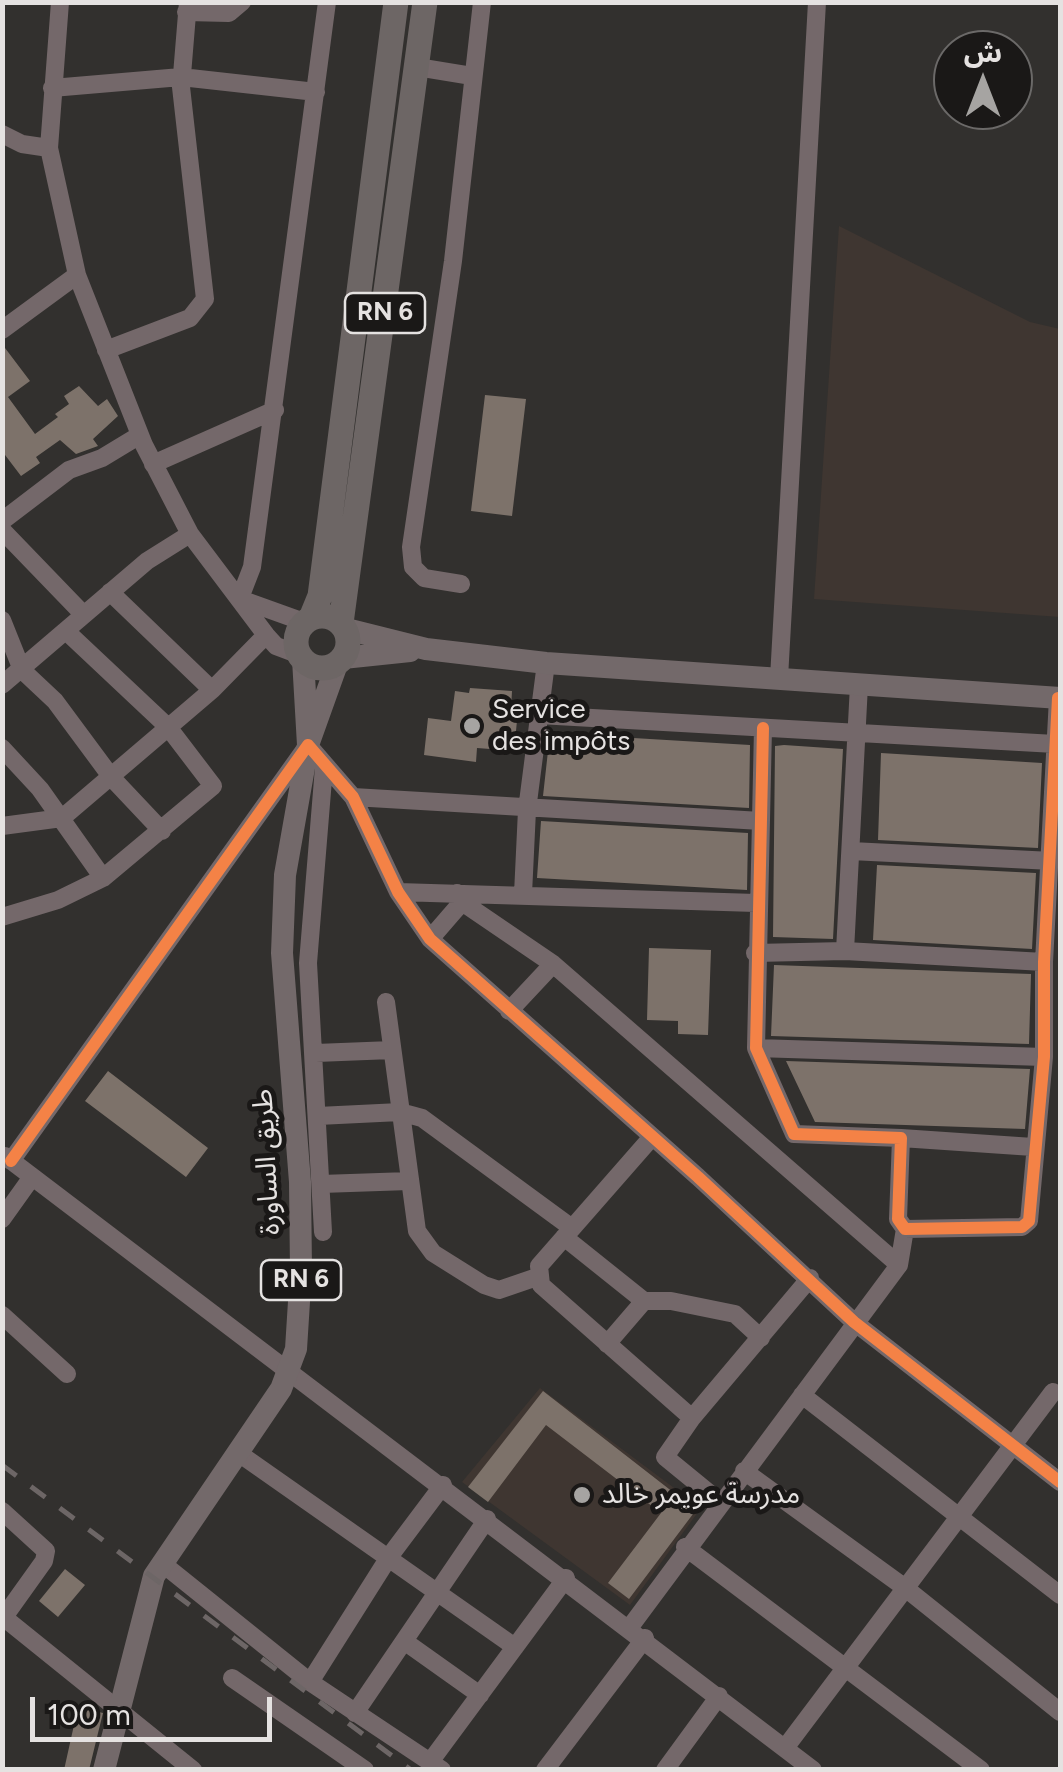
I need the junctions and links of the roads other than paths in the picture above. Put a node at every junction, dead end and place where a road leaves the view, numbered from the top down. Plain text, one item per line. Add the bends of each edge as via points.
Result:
1 (60, 2) edge
2 (242, 2) edge
3 (327, 2) edge
4 (396, 2) edge
5 (426, 2) edge
6 (482, 2) edge
7 (817, 2) edge
8 (187, 7) edge
9 (418, 67) junction
10 (472, 76) junction
11 (181, 78) junction
12 (52, 88) junction
13 (316, 92) junction
14 (2, 134) edge
15 (49, 148) junction
16 (77, 275) junction
17 (2, 330) edge
18 (106, 350) junction
19 (275, 410) junction
20 (140, 435) junction
21 (153, 464) junction
22 (4, 520) edge
23 (190, 534) junction
24 (461, 584) dead end
25 (110, 592) junction
26 (240, 598) junction
27 (83, 614) junction
28 (2, 620) edge
29 (308, 620) junction
30 (344, 626) junction
31 (67, 632) junction
32 (266, 635) junction
33 (426, 649) junction
34 (301, 657) junction
35 (340, 661) junction
36 (546, 663) junction
37 (22, 670) junction
38 (779, 678) junction
39 (2, 684) edge
40 (859, 685) junction
41 (212, 690) junction
42 (1059, 698) edge
43 (540, 714) junction
44 (168, 727) junction
45 (763, 728) junction
46 (857, 732) junction
47 (1055, 744) junction
48 (308, 745) junction
49 (2, 748) edge
50 (324, 766) junction
51 (112, 778) junction
52 (353, 798) junction
53 (527, 810) junction
54 (62, 818) junction
55 (761, 821) junction
56 (2, 826) edge
57 (162, 831) junction
58 (851, 851) junction
59 (1052, 861) junction
60 (103, 878) junction
61 (398, 892) junction
62 (523, 894) junction
63 (459, 897) junction
64 (756, 903) junction
65 (2, 917) edge
66 (430, 940) junction
67 (845, 951) junction
68 (755, 952) junction
69 (1044, 962) junction
70 (553, 964) junction
71 (386, 1002) dead end
72 (509, 1011) junction
73 (756, 1048) junction
74 (392, 1050) junction
75 (316, 1053) junction
76 (1044, 1057) junction
77 (400, 1112) junction
78 (318, 1116) junction
79 (652, 1137) junction
80 (902, 1138) junction
81 (1033, 1146) junction
82 (7, 1158) edge
83 (32, 1176) junction
84 (410, 1182) junction
85 (321, 1184) junction
86 (2, 1220) edge
87 (905, 1229) junction
88 (323, 1232) dead end
89 (568, 1232) junction
90 (899, 1265) junction
91 (537, 1277) junction
92 (810, 1278) junction
93 (644, 1301) junction
94 (2, 1315) edge
95 (854, 1322) junction
96 (761, 1338) junction
97 (607, 1344) junction
98 (291, 1370) junction
99 (68, 1374) dead end
100 (1053, 1392) dead end
101 (802, 1395) junction
102 (692, 1418) junction
103 (1011, 1446) junction
104 (237, 1452) junction
105 (744, 1471) junction
106 (1060, 1482) edge
107 (443, 1485) junction
108 (720, 1502) junction
109 (2, 1512) edge
110 (958, 1516) junction
111 (487, 1519) junction
112 (685, 1547) junction
113 (389, 1557) junction
114 (163, 1564) junction
115 (566, 1578) junction
116 (904, 1587) junction
117 (438, 1590) junction
118 (1060, 1596) edge
119 (3, 1617) edge
120 (638, 1633) junction
121 (404, 1641) junction
122 (514, 1647) junction
123 (843, 1666) junction
124 (232, 1678) dead end
125 (310, 1682) junction
126 (480, 1695) junction
127 (720, 1696) junction
128 (118, 1708) junction
129 (1060, 1712) edge
130 (355, 1713) junction
131 (797, 1761) edge
132 (436, 1766) edge
133 (104, 1770) edge
134 (193, 1770) edge
135 (365, 1770) edge
136 (545, 1770) edge
137 (665, 1770) edge
138 (981, 1770) edge

1 - 12 street
2 - 8 street via 229,13
3 - 13 street
4 - 29 highway, RN 6 via 320,596
5 - 9 highway, RN 6
6 - 10 street
7 - 38 street
8 - 11 street
9 - 10 street
9 - 30 highway, RN 6
10 - 24 street via 412,547 413,567 424,578
11 - 12 street
11 - 13 street
11 - 18 street via 205,298 190,318
12 - 15 street
13 - 19 street
14 - 15 street
15 - 16 street
16 - 17 street
16 - 18 street
18 - 20 street
19 - 21 street
19 - 26 street via 252,567
20 - 21 street
20 - 22 street via 69,470
21 - 23 street
22 - 27 street
23 - 25 street
23 - 26 street
25 - 27 street
25 - 41 street
26 - 29 street
26 - 32 street
27 - 31 street
28 - 37 street
29 - 30 highway via 327,616
29 - 34 highway via 296,638
30 - 33 main road
30 - 35 highway via 349,643
31 - 37 street
31 - 44 street
32 - 34 street
32 - 41 street
33 - 35 main road
33 - 36 main road
34 - 35 highway via 316,667
34 - 48 main road, RN 6
35 - 48 main road, RN 6
36 - 38 main road
36 - 43 street
37 - 39 street
37 - 51 street via 55,701
38 - 40 main road
40 - 42 main road
40 - 46 street
41 - 44 street
42 - 47 street
43 - 45 street
43 - 53 street
44 - 51 street
44 - 57 street via 213,786
45 - 46 street
45 - 55 street
46 - 47 street
46 - 58 street
47 - 59 street
48 - 50 street
48 - 82 street
48 - 98 main road, طريق الساورة / RN 6 via 286,875 282,953 300,1200
49 - 54 street
50 - 52 street
50 - 75 street via 308,963
51 - 54 street
51 - 57 street
52 - 53 street
52 - 61 street
53 - 55 street
53 - 62 street
54 - 56 street
54 - 60 street
55 - 64 street
57 - 60 street
58 - 59 street
58 - 67 street
59 - 69 street
60 - 65 street
61 - 63 street
61 - 66 street
62 - 63 street
62 - 64 street
63 - 66 street
63 - 70 street
64 - 68 street
66 - 72 street
67 - 68 street
67 - 69 street
68 - 73 street
69 - 76 street
70 - 72 street
70 - 90 street
71 - 74 street
72 - 79 street
73 - 76 street
73 - 80 street via 794,1134
74 - 75 street
74 - 77 street
75 - 78 street
76 - 81 street
77 - 78 street
77 - 84 street
77 - 89 street via 437,1128
78 - 85 street
79 - 89 street
79 - 92 street
80 - 81 street
80 - 87 street via 898,1219
81 - 87 street via 1026,1226
82 - 83 street
83 - 86 street
83 - 98 street
84 - 85 street
84 - 91 street via 416,1231 433,1253 499,1290
85 - 88 street
87 - 90 street
89 - 91 street via 538,1266
89 - 93 street
90 - 95 street
91 - 97 street
92 - 95 street
92 - 96 street
93 - 96 street via 735,1314
93 - 97 street
94 - 99 street
95 - 101 street
95 - 103 street
96 - 102 street
97 - 102 street
98 - 104 main road, طريق الساورة / RN 6
98 - 107 street
100 - 103 street
101 - 105 street
101 - 110 street
102 - 108 street via 665,1457
103 - 106 street
103 - 110 street
104 - 113 street
104 - 114 main road, طريق الساورة / RN 6
105 - 108 street
105 - 116 street
107 - 111 street
107 - 113 street
108 - 112 street
109 - 119 street via 46,1551
110 - 116 street
110 - 118 street
111 - 115 street
111 - 117 street
112 - 120 street
112 - 123 street
113 - 117 street
113 - 125 street
114 - 125 street
114 - 128 main road, طريق الساورة / RN 6 via 148,1591
115 - 120 street
115 - 122 street
116 - 123 street
116 - 129 street
117 - 121 street
117 - 122 street
119 - 128 street
120 - 127 street
120 - 136 street
121 - 126 street
121 - 130 street
122 - 126 street
123 - 131 street
123 - 138 street
124 - 135 street
125 - 130 street
126 - 132 street
127 - 131 street
127 - 137 street
128 - 133 main road, طريق الساورة / RN 6
128 - 134 street
130 - 132 street

